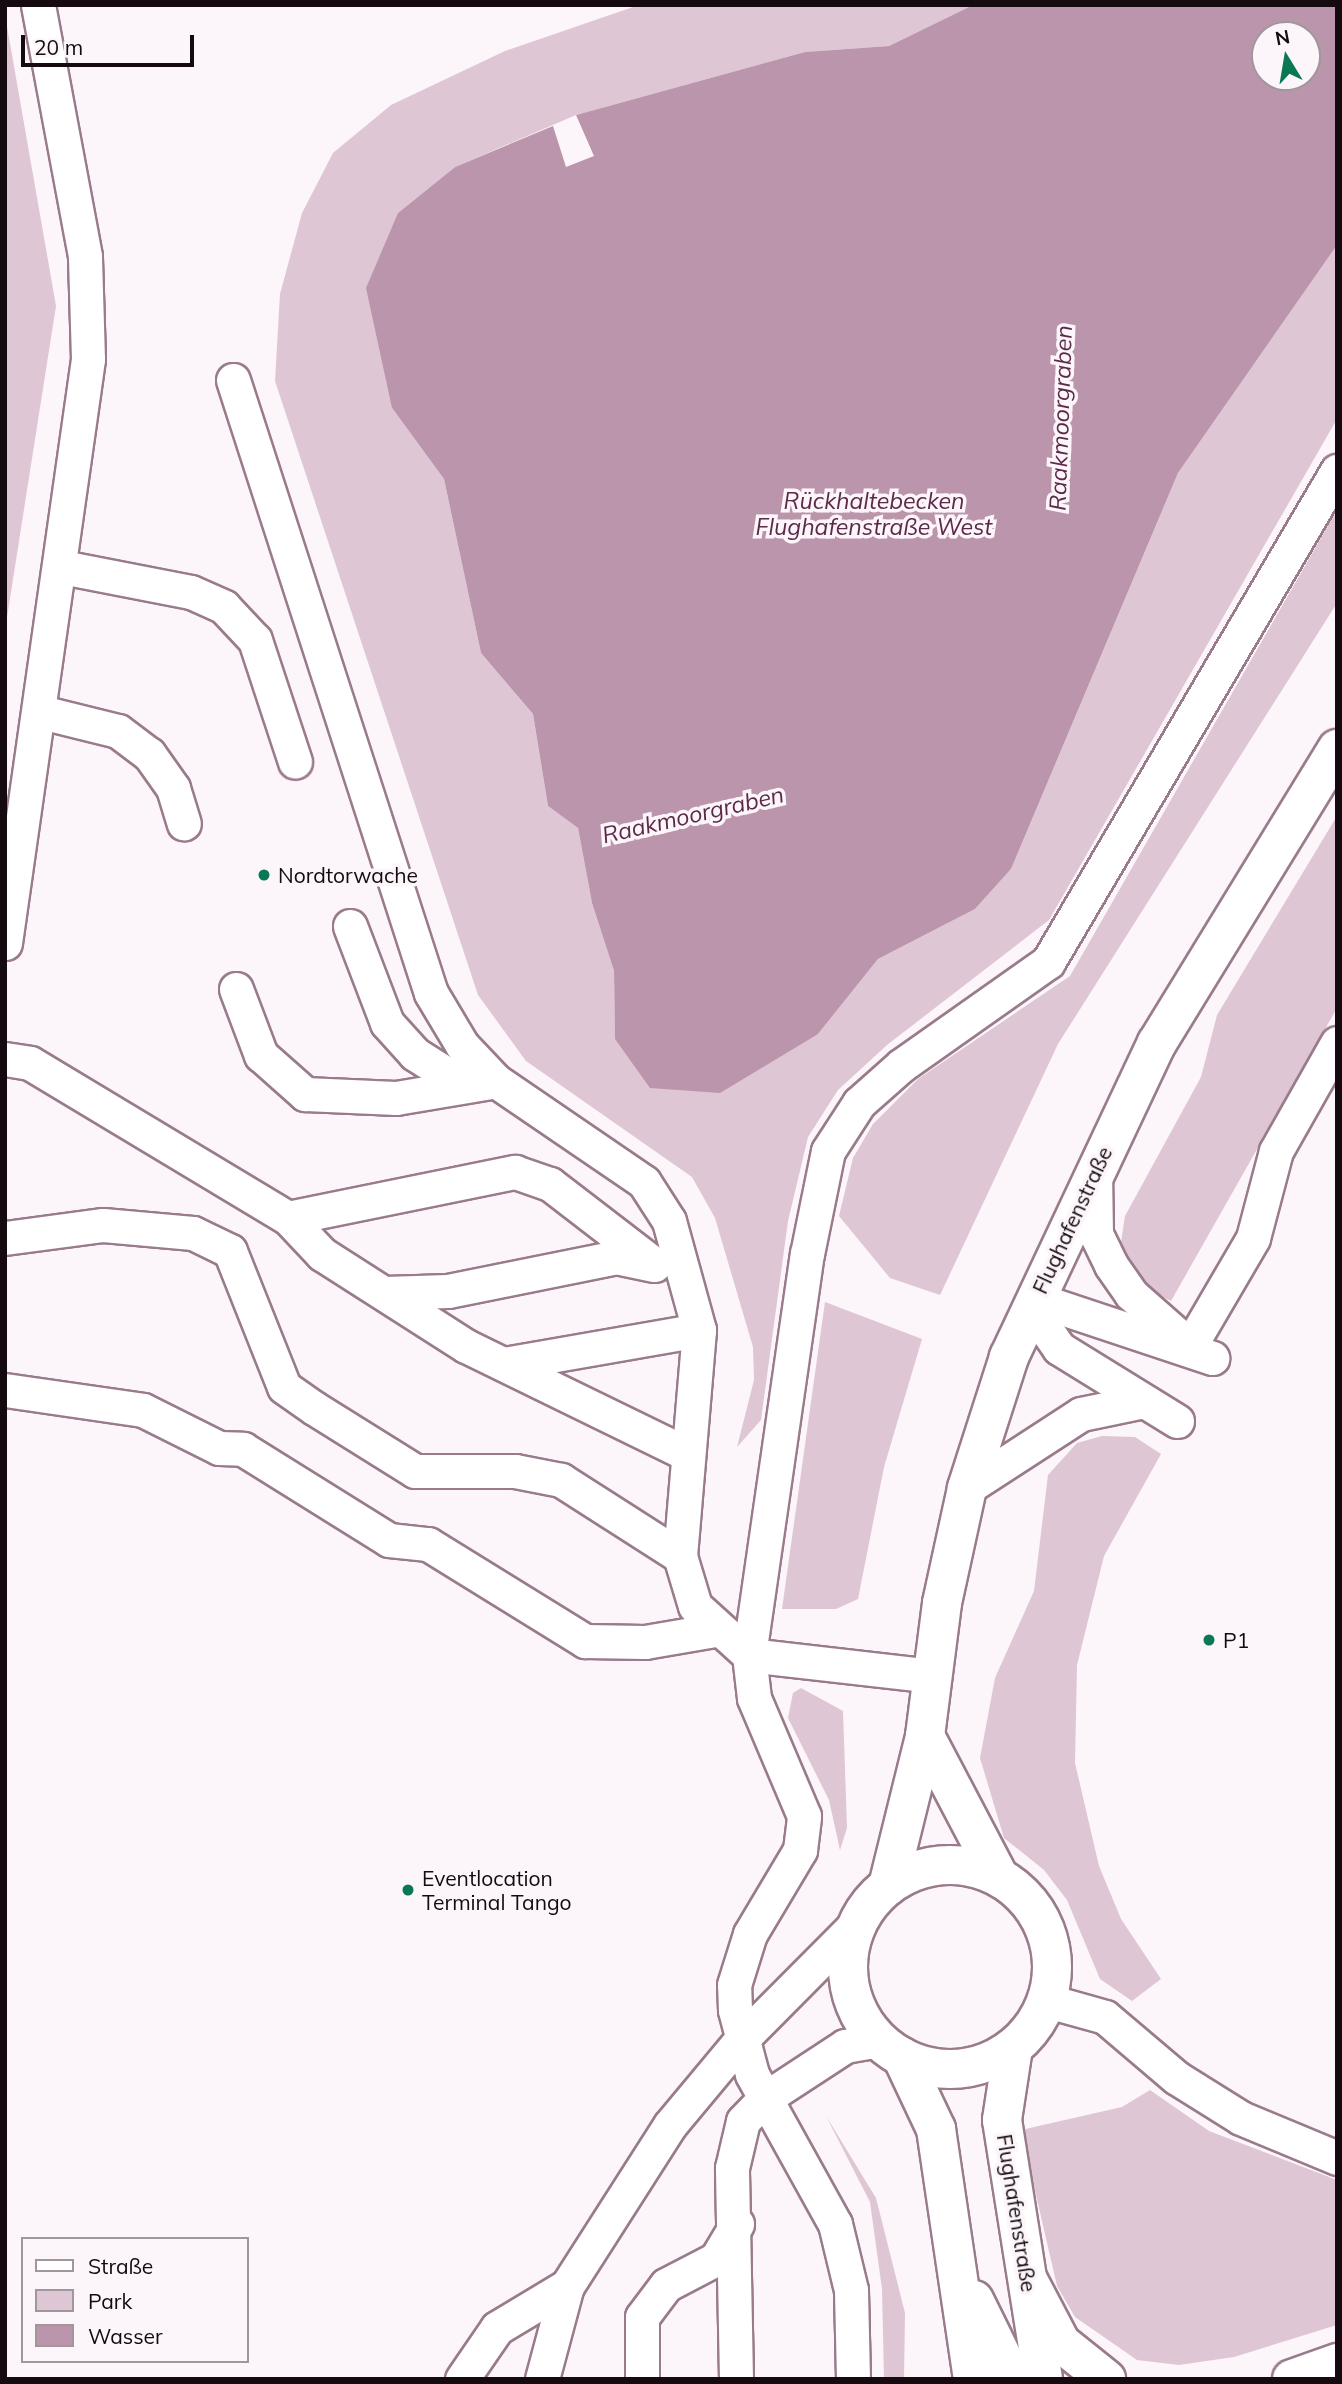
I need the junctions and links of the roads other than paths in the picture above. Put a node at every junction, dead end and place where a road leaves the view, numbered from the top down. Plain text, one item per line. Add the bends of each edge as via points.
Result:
1 (38, 5) edge
2 (233, 380) dead end
3 (1337, 471) edge
4 (62, 567) junction
5 (41, 712) junction
6 (1337, 750) edge
7 (295, 762) dead end
8 (184, 823) dead end
9 (350, 926) dead end
10 (5, 943) edge
11 (236, 989) dead end
12 (1337, 1043) edge
13 (5, 1059) edge
14 (496, 1081) junction
15 (464, 1085) junction
16 (1095, 1167) junction
17 (288, 1218) junction
18 (5, 1238) edge
19 (654, 1265) junction
20 (690, 1286) junction
21 (384, 1293) junction
22 (1035, 1299) junction
23 (699, 1330) junction
24 (1201, 1352) junction
25 (504, 1364) junction
26 (5, 1390) edge
27 (1139, 1402) junction
28 (1177, 1421) dead end
29 (687, 1454) junction
30 (967, 1488) junction
31 (680, 1556) junction
32 (715, 1630) junction
33 (749, 1655) junction
34 (932, 1676) junction
35 (925, 1737) junction
36 (999, 1877) junction
37 (888, 1886) junction
38 (858, 1922) junction
39 (1048, 2001) junction
40 (740, 2040) junction
41 (1013, 2048) junction
42 (890, 2049) junction
43 (764, 2099) junction
44 (1337, 2158) edge
45 (737, 2224) junction
46 (962, 2276) junction
47 (1028, 2280) junction
48 (567, 2286) junction
49 (1337, 2363) edge
50 (462, 2379) edge
51 (542, 2379) edge
52 (642, 2379) edge
53 (736, 2379) edge
54 (853, 2379) edge
55 (973, 2379) edge
56 (1013, 2379) edge
57 (1042, 2379) edge
58 (1106, 2379) edge
59 (1292, 2379) edge

1 - 4 lane via 85,256 88,359
2 - 14 lane via 431,993 462,1045
3 - 33 lane via 1048,962 902,1065 859,1103 828,1151 807,1254
4 - 5 lane
4 - 7 lane via 191,592 224,607 255,640
5 - 8 lane via 118,731 149,754 173,788
5 - 10 lane
6 - 16 main road, Flughafenstraße via 1157,1043
9 - 15 lane via 387,1023 415,1054
11 - 15 lane via 261,1055 305,1094 396,1098
12 - 24 lane via 1276,1151 1253,1238
13 - 17 lane via 30,1063
14 - 15 lane
14 - 20 lane via 644,1182 669,1221
16 - 22 main road, Flughafenstraße
16 - 24 lane via 1096,1234 1111,1265 1131,1294
17 - 19 lane via 515,1172 550,1184
17 - 21 lane via 322,1254
18 - 31 lane via 103,1225 193,1233 230,1251 284,1387 314,1408 415,1471 515,1471 561,1480
19 - 20 lane
19 - 21 lane via 616,1257 447,1291
20 - 23 lane
21 - 25 lane
22 - 24 lane
22 - 27 lane via 1039,1319 1059,1348
22 - 30 main road, Flughafenstraße via 983,1426
23 - 25 lane
23 - 29 lane via 700,1372
25 - 29 lane
26 - 32 lane via 142,1410 219,1448 243,1449 388,1540 428,1544 584,1642 645,1643
27 - 28 lane
27 - 30 lane via 1081,1414
29 - 31 lane
30 - 34 main road, Flughafenstraße
31 - 32 lane via 695,1606
32 - 33 lane
33 - 34 lane
33 - 40 lane via 754,1698 804,1816 800,1850 750,1934 734,1985
34 - 35 main road, Flughafenstraße
35 - 36 main road, Flughafenstraße
35 - 37 main road, Flughafenstraße
36 - 37 main road, Flughafenstraße via 977,1869 930,1867
36 - 39 main road, Flughafenstraße via 1035,1909 1046,1930 1053,1977
37 - 38 main road, Flughafenstraße
38 - 40 lane
38 - 42 main road, Flughafenstraße via 849,1959 852,1997
39 - 41 main road, Flughafenstraße
39 - 44 lane via 1105,2017 1177,2078 1220,2105
40 - 43 lane
40 - 48 lane via 670,2125
41 - 42 main road via 959,2070
41 - 47 main road, Flughafenstraße via 1002,2120
42 - 43 lane via 845,2046
42 - 46 main road, Flughafenstraße via 936,2129
43 - 45 lane via 743,2122 734,2145
43 - 54 lane via 835,2224 851,2290
45 - 52 lane via 716,2259 666,2285 642,2317
45 - 53 lane
46 - 55 main road, Flughafenstraße
46 - 56 main road, Flughafenstraße
47 - 57 main road, Flughafenstraße
47 - 58 main road via 1061,2343
48 - 50 lane via 497,2328
48 - 51 lane
49 - 59 main road

